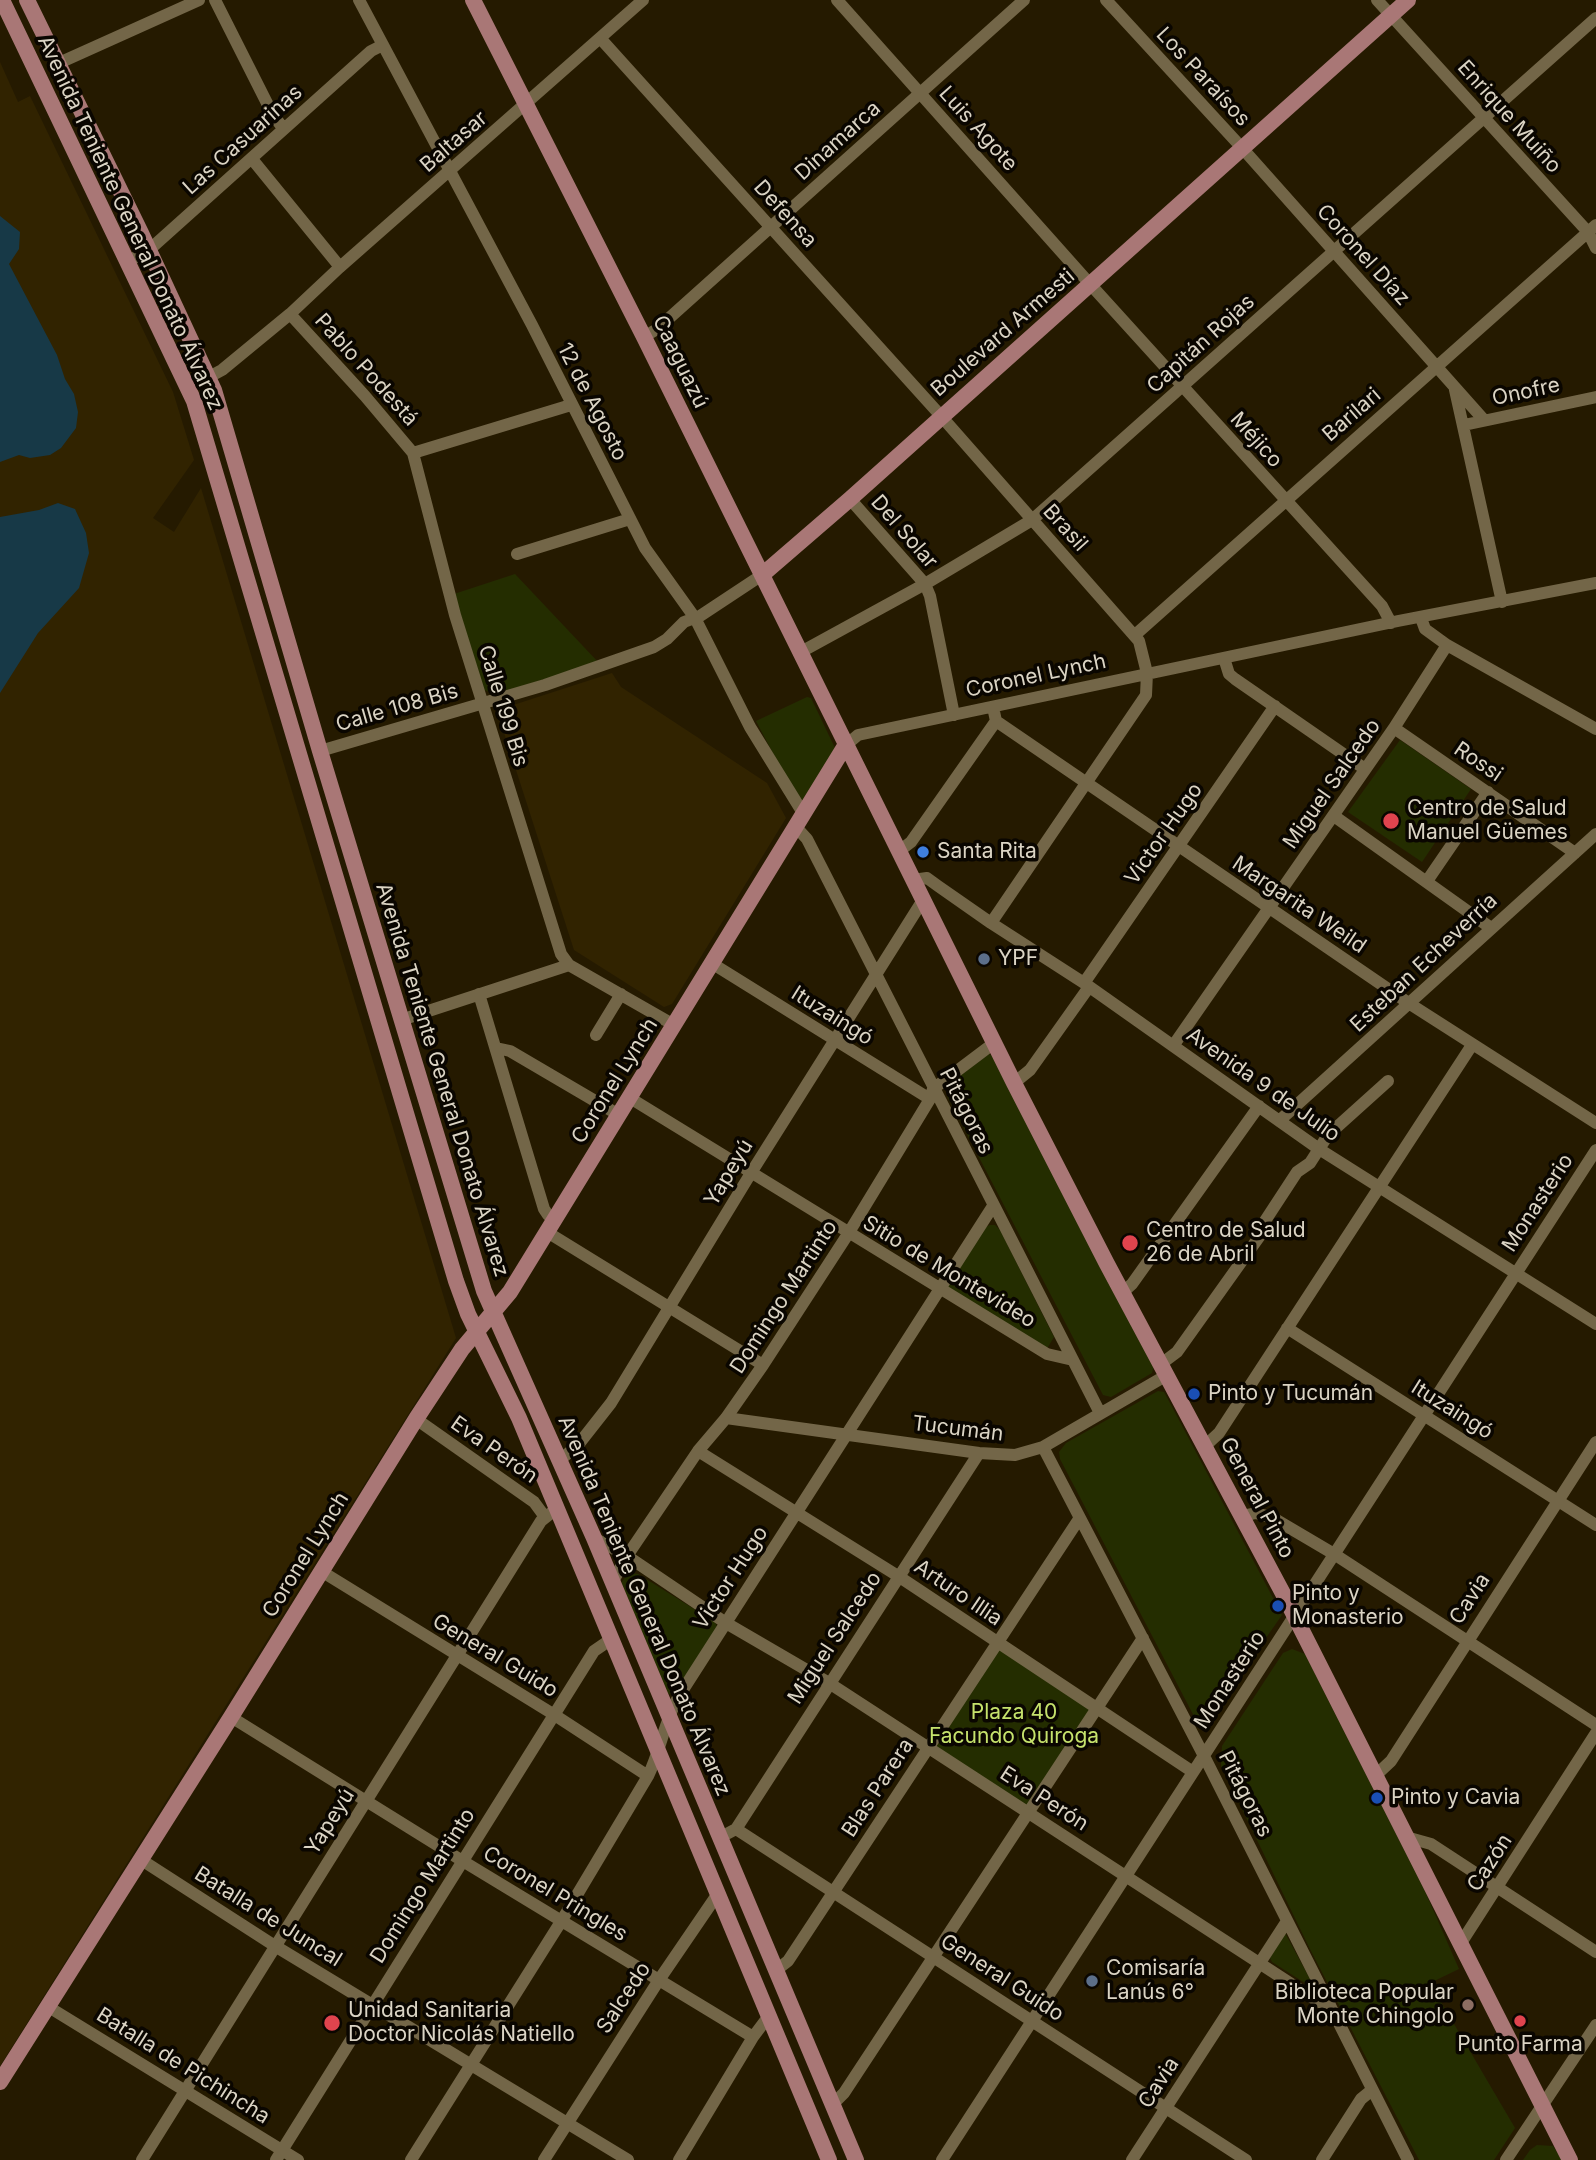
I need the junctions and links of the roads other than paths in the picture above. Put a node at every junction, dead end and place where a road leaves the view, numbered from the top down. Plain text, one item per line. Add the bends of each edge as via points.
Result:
1 (2, 0) edge
2 (27, 0) edge
3 (198, 0) edge
4 (215, 0) edge
5 (359, 0) edge
6 (473, 0) edge
7 (642, 0) edge
8 (837, 0) edge
9 (1024, 0) edge
10 (1107, 0) edge
11 (1377, 0) edge
12 (1408, 0) edge
13 (1391, 15) junction
14 (1596, 18) edge
15 (600, 38) junction
16 (383, 45) junction
17 (59, 64) junction
18 (920, 93) junction
19 (527, 104) junction
20 (1485, 119) junction
21 (283, 128) junction
22 (1243, 149) junction
23 (252, 159) junction
24 (450, 172) junction
25 (770, 227) junction
26 (1592, 229) edge
27 (1596, 248) edge
28 (149, 250) junction
29 (1334, 252) junction
30 (127, 262) junction
31 (340, 267) junction
32 (1090, 284) junction
33 (290, 314) junction
34 (644, 337) junction
35 (1436, 367) junction
36 (209, 377) junction
37 (1183, 387) junction
38 (1454, 387) junction
39 (1596, 397) edge
40 (572, 405) junction
41 (941, 416) junction
42 (1484, 420) junction
43 (1464, 425) junction
44 (413, 453) junction
45 (850, 499) junction
46 (1285, 500) junction
47 (630, 519) junction
48 (1032, 520) junction
49 (517, 554) dead end
50 (762, 575) junction
51 (925, 584) junction
52 (1594, 588) edge
53 (1502, 602) junction
54 (695, 618) junction
55 (1421, 618) junction
56 (1391, 623) junction
57 (1135, 635) junction
58 (1447, 645) junction
59 (799, 653) junction
60 (1224, 658) junction
61 (604, 665) joint
62 (1147, 673) junction
63 (482, 703) junction
64 (1275, 706) junction
65 (993, 707) junction
66 (954, 715) junction
67 (996, 721) junction
68 (1394, 728) junction
69 (1596, 729) edge
70 (845, 746) junction
71 (320, 751) junction
72 (1365, 769) junction
73 (1086, 782) junction
74 (1488, 792) junction
75 (1334, 816) junction
76 (800, 820) junction
77 (1596, 834) edge
78 (1179, 845) junction
79 (898, 852) junction
80 (1575, 853) junction
81 (913, 880) junction
82 (1427, 881) junction
83 (923, 900) junction
84 (1270, 908) junction
85 (991, 923) junction
86 (1491, 928) junction
87 (713, 964) junction
88 (569, 965) junction
89 (876, 975) junction
90 (1086, 985) junction
91 (479, 994) junction
92 (621, 994) junction
93 (1410, 1004) junction
94 (401, 1020) junction
95 (674, 1025) junction
96 (596, 1035) dead end
97 (834, 1041) junction
98 (994, 1043) junction
99 (1472, 1045) junction
100 (1174, 1046) junction
101 (496, 1048) junction
102 (1388, 1081) dead end
103 (1014, 1083) junction
104 (932, 1094) junction
105 (630, 1098) junction
106 (1259, 1106) junction
107 (620, 1115) junction
108 (1279, 1121) junction
109 (1596, 1123) edge
110 (1319, 1149) junction
111 (1596, 1150) edge
112 (751, 1172) junction
113 (1378, 1186) junction
114 (993, 1206) junction
115 (551, 1226) junction
116 (848, 1234) junction
117 (1516, 1272) junction
118 (938, 1289) junction
119 (1122, 1293) junction
120 (669, 1309) junction
121 (493, 1312) junction
122 (1596, 1324) edge
123 (1287, 1328) junction
124 (477, 1331) junction
125 (1073, 1360) junction
126 (763, 1365) junction
127 (1164, 1370) junction
128 (1100, 1413) junction
129 (1423, 1414) junction
130 (726, 1418) junction
131 (416, 1419) junction
132 (847, 1434) junction
133 (1596, 1442) edge
134 (1205, 1446) junction
135 (1043, 1447) junction
136 (698, 1451) junction
137 (979, 1453) junction
138 (560, 1460) junction
139 (549, 1493) junction
140 (1558, 1501) junction
141 (534, 1502) junction
142 (797, 1512) junction
143 (550, 1513) junction
144 (1242, 1516) junction
145 (1079, 1519) junction
146 (1596, 1525) edge
147 (594, 1538) junction
148 (1334, 1554) junction
149 (627, 1556) junction
150 (321, 1571) junction
151 (898, 1576) junction
152 (613, 1581) junction
153 (1294, 1615) junction
154 (726, 1623) junction
155 (1143, 1638) junction
156 (610, 1640) junction
157 (1466, 1641) junction
158 (997, 1642) junction
159 (456, 1655) junction
160 (829, 1683) junction
161 (1096, 1707) junction
162 (554, 1714) junction
163 (232, 1717) junction
164 (668, 1717) junction
165 (1596, 1725) edge
166 (1596, 1733) edge
167 (927, 1747) junction
168 (659, 1751) junction
169 (1204, 1756) junction
170 (1193, 1772) junction
171 (648, 1776) junction
172 (1376, 1776) junction
173 (366, 1800) junction
174 (1028, 1812) junction
175 (736, 1829) junction
176 (1406, 1837) junction
177 (719, 1838) junction
178 (140, 1859) junction
179 (461, 1860) junction
180 (1126, 1876) junction
181 (1497, 1889) junction
182 (834, 1891) junction
183 (717, 1895) junction
184 (562, 1920) junction
185 (1287, 1921) junction
186 (1461, 1942) junction
187 (275, 1946) junction
188 (1596, 1952) edge
189 (933, 1956) junction
190 (1259, 1963) junction
191 (775, 1971) junction
192 (659, 1980) junction
193 (372, 2005) junction
194 (1330, 2005) junction
195 (47, 2006) junction
196 (768, 2017) junction
197 (1032, 2021) junction
198 (1596, 2025) edge
199 (752, 2036) junction
200 (470, 2064) junction
201 (0, 2082) edge
202 (1372, 2090) junction
203 (186, 2091) junction
204 (832, 2104) junction
205 (1543, 2106) junction
206 (1166, 2108) junction
207 (567, 2123) junction
208 (279, 2155) edge
209 (823, 2157) edge
210 (142, 2160) edge
211 (298, 2160) edge
212 (411, 2160) edge
213 (544, 2160) edge
214 (628, 2160) edge
215 (679, 2160) edge
216 (856, 2160) edge
217 (942, 2160) edge
218 (1132, 2160) edge
219 (1246, 2160) edge
220 (1322, 2160) edge
221 (1408, 2160) edge
222 (1506, 2160) edge
223 (1570, 2160) edge

1 - 30 main road, Avenida Teniente General Donato Álvarez
2 - 17 main road, Avenida Teniente General Donato Álvarez
3 - 17 street
4 - 21 street
5 - 16 street, 12 de Agosto
6 - 19 main road, Caaguazú
7 - 15 street, Baltasar
8 - 18 street, Luis Agote
9 - 18 street, Dinamarca
10 - 22 street, Los Paraísos
11 - 13 street, Enrique Muiño
12 - 13 main road, Boulevard Armesti
13 - 20 street, Enrique Muiño
13 - 22 main road, Boulevard Armesti
14 - 20 street, Capitán Rojas
15 - 19 street, Baltasar
15 - 25 street, Defensa
16 - 21 street, Las Casuarinas
16 - 24 street, 12 de Agosto
17 - 28 main road, Avenida Teniente General Donato Álvarez
18 - 25 street, Dinamarca
18 - 32 street, Luis Agote
19 - 24 street, Baltasar
19 - 34 main road, Caaguazú
20 - 26 street, Enrique Muiño
20 - 29 street, Capitán Rojas
21 - 23 street, Las Casuarinas
22 - 29 street, Coronel Díaz
22 - 32 main road, Boulevard Armesti
23 - 28 street, Las Casuarinas
23 - 31 street
24 - 31 street, Baltasar
24 - 40 street, 12 de Agosto
25 - 34 street, Dinamarca
25 - 41 street, Defensa
26 - 27 street, Enrique Muiño
26 - 35 street, Barilari
28 - 30 street, Las Casuarinas
28 - 36 main road, Avenida Teniente General Donato Álvarez
29 - 35 street, Coronel Díaz
29 - 37 street, Capitán Rojas
30 - 124 main road, Avenida Teniente General Donato Álvarez via 198,413 444,1242
31 - 33 street, Baltasar
32 - 37 street, Méjico
32 - 41 main road, Boulevard Armesti
33 - 36 street, Baltasar
33 - 44 street, Pablo Podestá
34 - 50 main road, Caaguazú
35 - 38 street, Coronel Díaz
35 - 46 street, Barilari
36 - 71 main road, Avenida Teniente General Donato Álvarez
37 - 46 street, Méjico
37 - 48 street, Capitán Rojas
38 - 42 street, Coronel Díaz
38 - 43 street, Coronel Díaz
39 - 42 street, Onofre
40 - 44 street
40 - 47 street, 12 de Agosto
41 - 45 main road, Boulevard Armesti
41 - 48 street, Brasil
42 - 43 street, Onofre
43 - 53 street, Coronel Díaz
44 - 63 street, Calle 199 Bis
45 - 50 main road, Boulevard Armesti
45 - 51 street, Del Solar
46 - 56 street, Méjico via 1382,606
46 - 57 street, Barilari
47 - 49 street
47 - 54 street, 12 de Agosto
48 - 51 street, Capitán Rojas
48 - 57 street, Brasil
50 - 54 street, Boulevard Armesti
50 - 59 main road, Caaguazú
51 - 59 street, Capitán Rojas
51 - 66 street, Del Solar
52 - 53 street, Coronel Lynch
53 - 55 street, Coronel Lynch
54 - 61 street, Boulevard Armesti via 684,622 661,644
54 - 76 street, 12 de Agosto
55 - 56 street, Coronel Lynch
55 - 58 street via 1425,629
56 - 60 street, Coronel Lynch
57 - 62 street, Brasil
58 - 68 street, Miguel Salcedo
58 - 69 street
59 - 70 main road, Caaguazú
60 - 62 street, Coronel Lynch
60 - 64 street via 1229,674
61 - 63 street, Calle 108 Bis
62 - 65 street, Coronel Lynch
62 - 73 street via 1146,695
63 - 71 street, Calle 108 Bis
63 - 88 street, Calle 199 Bis via 561,954
64 - 72 street
64 - 78 street, Victor Hugo
65 - 66 street, Coronel Lynch
65 - 67 street
66 - 70 street, Coronel Lynch via 858,735
67 - 73 street, Margarita Weild
67 - 79 street via 911,842
68 - 72 street, Miguel Salcedo
68 - 74 street, Rossi
70 - 76 main road, Coronel Lynch
70 - 79 main road, General Pinto
71 - 94 main road, Avenida Teniente General Donato Álvarez
72 - 75 street, Miguel Salcedo
73 - 78 street, Margarita Weild
73 - 85 street
74 - 80 street, Rossi
74 - 82 street
75 - 82 street
75 - 84 street, Miguel Salcedo
76 - 87 main road, Coronel Lynch
76 - 89 street, Pitágoras
77 - 80 street, Esteban Echeverría
78 - 84 street, Margarita Weild
78 - 90 street, Victor Hugo
79 - 81 main road, General Pinto
80 - 86 street, Esteban Echeverría
81 - 83 main road, General Pinto
81 - 85 street, Avenida 9 de Julio via 927,878
82 - 86 street
83 - 89 street, Yapeyú
83 - 98 main road, General Pinto
84 - 93 street, Margarita Weild
84 - 100 street, Miguel Salcedo
85 - 90 street, Avenida 9 de Julio
86 - 93 street, Esteban Echeverría
87 - 95 main road, Coronel Lynch
87 - 97 street, Ituzaingó
88 - 91 street
88 - 92 street
89 - 97 street, Yapeyú
89 - 104 street, Pitágoras
90 - 100 street, Avenida 9 de Julio
90 - 103 street, Victor Hugo via 1030,1070
91 - 94 street
91 - 101 street
92 - 95 street
92 - 96 street
93 - 99 street, Margarita Weild
93 - 108 street, Esteban Echeverría
94 - 121 main road, Avenida Teniente General Donato Álvarez
95 - 105 main road, Coronel Lynch
97 - 104 street, Ituzaingó
97 - 112 street, Yapeyú
98 - 103 main road, General Pinto
98 - 104 street, Domingo Martinto
99 - 109 street, Margarita Weild
99 - 113 street
100 - 106 street, Avenida 9 de Julio
101 - 107 street via 510,1051
101 - 115 street
102 - 110 street via 1328,1135
103 - 119 main road, General Pinto
104 - 114 street, Pitágoras
104 - 116 street, Domingo Martinto
105 - 107 main road, Coronel Lynch
105 - 112 street, Sitio de Montevideo
106 - 108 street, Avenida 9 de Julio
106 - 119 street
107 - 115 main road, Coronel Lynch
108 - 110 street, Avenida 9 de Julio
110 - 113 street, Avenida 9 de Julio
110 - 127 street via 1297,1172 1263,1224 1264,1230
111 - 117 street, Monasterio
112 - 116 street, Sitio de Montevideo
112 - 120 street, Yapeyú
113 - 117 street, Avenida 9 de Julio
113 - 123 street
114 - 118 street, Victor Hugo
114 - 125 street, Pitágoras
115 - 120 street
115 - 121 main road, Coronel Lynch
116 - 118 street, Sitio de Montevideo
116 - 126 street, Domingo Martinto
117 - 122 street, Avenida 9 de Julio
117 - 129 street, Monasterio
118 - 125 street, Sitio de Montevideo via 1047,1354
118 - 132 street, Victor Hugo
119 - 127 main road, General Pinto
120 - 126 street
120 - 138 street, Yapeyú via 611,1403
121 - 124 main road, Coronel Lynch
121 - 138 main road, Avenida Teniente General Donato Álvarez
123 - 129 street, Ituzaingó
123 - 134 street via 1219,1433
124 - 131 main road, Coronel Lynch
124 - 139 main road, Avenida Teniente General Donato Álvarez
125 - 128 street, Pitágoras
126 - 130 street, Domingo Martinto
127 - 128 street, Tucumán
127 - 134 main road, General Pinto
128 - 135 street, Tucumán
129 - 140 street, Ituzaingó
129 - 148 street, Monasterio
130 - 132 street, Tucumán
130 - 136 street, Domingo Martinto
131 - 141 street, Eva Perón
131 - 150 main road, Coronel Lynch
132 - 137 street, Tucumán
132 - 142 street, Victor Hugo
133 - 140 street, Cavia
134 - 144 main road, General Pinto
135 - 137 street, Tucumán via 1015,1455
135 - 145 street, Pitágoras
136 - 142 street, Arturo Illia
136 - 149 street, Domingo Martinto
137 - 151 street, Miguel Salcedo
138 - 147 main road, Avenida Teniente General Donato Álvarez
139 - 141 street
139 - 143 main road, Avenida Teniente General Donato Álvarez
140 - 146 street, Ituzaingó
140 - 157 street, Cavia
141 - 143 street, Eva Perón
142 - 151 street, Arturo Illia
142 - 154 street, Victor Hugo
143 - 156 main road, Avenida Teniente General Donato Álvarez
143 - 159 street, Yapeyú
144 - 148 street via 1256,1513 1273,1518
144 - 153 main road, General Pinto
145 - 155 street, Pitágoras
145 - 158 street, Blas Parera
147 - 149 street, Eva Perón
147 - 152 main road, Avenida Teniente General Donato Álvarez
148 - 153 street, Monasterio
148 - 157 street
149 - 152 street, Domingo Martinto
149 - 154 street, Eva Perón
150 - 159 street, General Guido
150 - 163 main road, Coronel Lynch
151 - 158 street, Arturo Illia
151 - 160 street, Miguel Salcedo
152 - 164 main road, Avenida Teniente General Donato Álvarez
153 - 169 street, Monasterio
153 - 172 main road, General Pinto
154 - 160 street, Eva Perón
154 - 164 street, Victor Hugo
155 - 161 street
155 - 169 street, Pitágoras
156 - 162 street, Domingo Martinto via 594,1651
156 - 168 main road, Avenida Teniente General Donato Álvarez
157 - 165 street
157 - 172 street, Cavia via 1391,1761
158 - 161 street, Arturo Illia
158 - 167 street, Blas Parera
159 - 162 street, General Guido
159 - 173 street, Yapeyú
160 - 167 street, Eva Perón
160 - 175 street, Miguel Salcedo
161 - 170 street, Arturo Illia
161 - 174 street
162 - 171 street, General Guido
162 - 179 street, Domingo Martinto
163 - 173 street, Coronel Pringles
163 - 178 main road, Coronel Lynch
164 - 168 street, Victor Hugo
164 - 177 main road, Avenida Teniente General Donato Álvarez
166 - 181 street, Cazón
167 - 174 street, Eva Perón
167 - 182 street, Blas Parera
168 - 171 street, Victor Hugo
168 - 183 main road, Avenida Teniente General Donato Álvarez
169 - 170 street, Monasterio
169 - 185 street, Pitágoras
170 - 180 street, Monasterio
171 - 184 street, Victor Hugo
172 - 176 main road, General Pinto
173 - 179 street, Coronel Pringles
173 - 187 street, Yapeyú
174 - 180 street, Eva Perón
174 - 189 street
175 - 177 street, Miguel Salcedo
175 - 182 street, General Guido
176 - 181 street via 1431,1844
176 - 186 main road, General Pinto
177 - 191 main road, Avenida Teniente General Donato Álvarez
178 - 187 street, Batalla de Juncal
178 - 195 main road, Coronel Lynch
179 - 184 street, Coronel Pringles
179 - 193 street, Domingo Martinto
180 - 190 street, Eva Perón
180 - 197 street, Monasterio
181 - 186 street, Cazón
181 - 188 street
182 - 189 street, General Guido
182 - 191 street, Blas Parera via 788,1961
183 - 192 street, Salcedo
183 - 196 main road, Avenida Teniente General Donato Álvarez
184 - 192 street, Coronel Pringles
184 - 200 street, Victor Hugo
185 - 190 street, Cavia
185 - 194 street, Pitágoras
186 - 205 main road, General Pinto
187 - 193 street, Batalla de Juncal
187 - 203 street, Yapeyú
189 - 197 street, General Guido
189 - 204 street via 844,2093
190 - 194 street, Eva Perón via 1318,2002
190 - 206 street, Cavia
191 - 204 main road, Avenida Teniente General Donato Álvarez
192 - 199 street, Coronel Pringles
192 - 207 street, Salcedo
193 - 200 street, Batalla de Juncal
193 - 208 street, Domingo Martinto
194 - 202 street, Pitágoras
195 - 201 main road, Coronel Lynch
195 - 203 street, Batalla de Pichincha
196 - 199 street
196 - 209 main road, Avenida Teniente General Donato Álvarez
197 - 206 street, General Guido
197 - 217 street, Monasterio
198 - 205 street
199 - 215 street
200 - 207 street, Batalla de Juncal
200 - 212 street, Victor Hugo
202 - 220 street via 1361,2099
202 - 221 street, Pitágoras
203 - 208 street, Batalla de Pichincha
203 - 210 street, Yapeyú
204 - 216 main road, Avenida Teniente General Donato Álvarez
205 - 222 street
205 - 223 main road, General Pinto
206 - 218 street, Cavia
206 - 219 street, General Guido
207 - 213 street, Salcedo
207 - 214 street, Batalla de Juncal
208 - 211 street, Batalla de Pichincha

